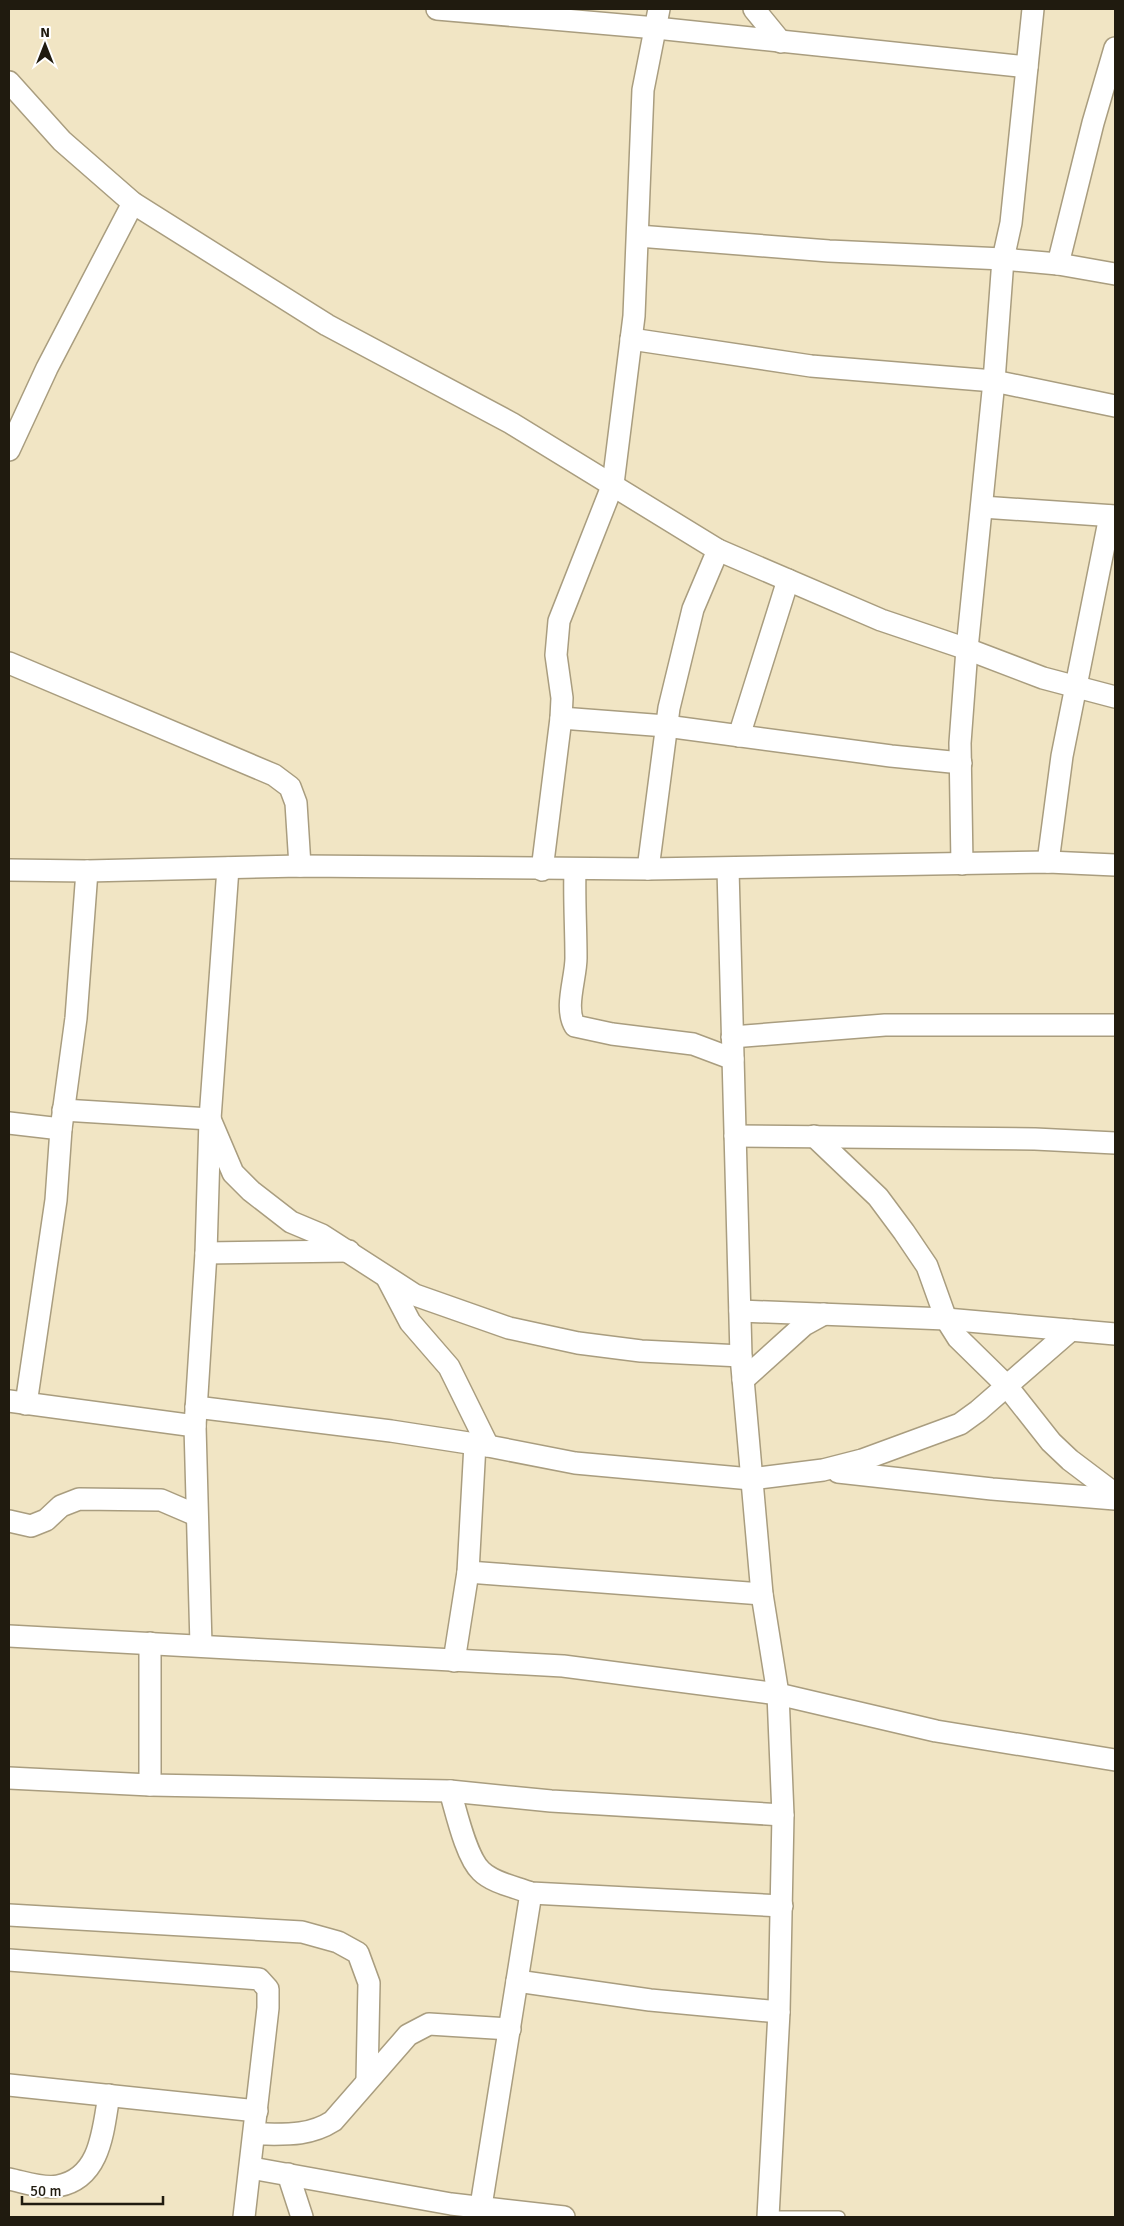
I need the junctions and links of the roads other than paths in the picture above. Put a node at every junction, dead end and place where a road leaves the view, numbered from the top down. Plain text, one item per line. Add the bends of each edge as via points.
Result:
1 (437, 9) edge
2 (754, 9) edge
3 (1033, 9) edge
4 (657, 18) edge
5 (781, 42) junction
6 (1115, 48) edge
7 (1027, 67) junction
8 (9, 82) edge
9 (133, 203) junction
10 (638, 236) junction
11 (1003, 260) junction
12 (1058, 264) junction
13 (1115, 274) edge
14 (631, 339) junction
15 (994, 381) junction
16 (1115, 406) edge
17 (9, 450) edge
18 (613, 484) junction
19 (982, 507) junction
20 (1112, 516) edge
21 (718, 550) junction
22 (788, 580) junction
23 (967, 649) junction
24 (9, 663) edge
25 (1077, 687) junction
26 (1115, 697) edge
27 (561, 718) junction
28 (666, 726) junction
29 (739, 736) junction
30 (961, 763) junction
31 (1048, 862) junction
32 (962, 864) junction
33 (1115, 865) edge
34 (300, 866) junction
35 (228, 868) junction
36 (575, 869) junction
37 (648, 869) junction
38 (728, 869) junction
39 (9, 870) edge
40 (542, 870) junction
41 (88, 871) junction
42 (1115, 1025) edge
43 (732, 1037) junction
44 (733, 1060) junction
45 (62, 1119) junction
46 (210, 1119) junction
47 (9, 1123) edge
48 (735, 1136) junction
49 (814, 1136) junction
50 (1115, 1143) edge
51 (349, 1251) junction
52 (206, 1253) junction
53 (386, 1277) junction
54 (740, 1311) junction
55 (824, 1314) junction
56 (946, 1320) junction
57 (1070, 1330) junction
58 (1115, 1334) edge
59 (741, 1356) junction
60 (743, 1380) junction
61 (1006, 1385) junction
62 (17, 1402) edge
63 (195, 1417) junction
64 (482, 1445) junction
65 (823, 1470) junction
66 (751, 1479) junction
67 (1115, 1494) edge
68 (1115, 1499) edge
69 (196, 1515) junction
70 (9, 1521) edge
71 (468, 1572) junction
72 (762, 1594) junction
73 (9, 1636) edge
74 (150, 1643) junction
75 (201, 1645) junction
76 (454, 1660) junction
77 (778, 1694) junction
78 (1115, 1760) edge
79 (9, 1778) edge
80 (150, 1785) junction
81 (450, 1791) junction
82 (783, 1814) junction
83 (531, 1893) junction
84 (782, 1906) junction
85 (9, 1915) edge
86 (9, 1960) edge
87 (517, 1981) junction
88 (779, 2012) junction
89 (510, 2029) junction
90 (367, 2080) junction
91 (9, 2084) edge
92 (108, 2096) junction
93 (257, 2111) junction
94 (255, 2134) junction
95 (251, 2168) junction
96 (288, 2174) junction
97 (9, 2179) edge
98 (481, 2206) junction
99 (450, 2210) edge
100 (244, 2217) edge
101 (302, 2217) edge
102 (564, 2217) edge
103 (768, 2217) edge
104 (840, 2217) edge

1 - 4 street
2 - 5 street
3 - 7 street
4 - 5 street
4 - 10 street via 644,90
5 - 7 street
6 - 12 street
7 - 11 street via 1011,223
8 - 9 street via 62,141
9 - 17 street via 47,368
9 - 18 street via 327,325 512,424
10 - 11 street
10 - 14 street
11 - 12 street
11 - 15 street
12 - 13 street
14 - 15 street via 812,366
14 - 18 street
15 - 16 street
15 - 19 street
18 - 21 street
18 - 27 street via 560,621 556,655 562,698
19 - 20 street
19 - 23 street
20 - 25 street
21 - 22 street
21 - 28 street via 693,609
22 - 23 street via 881,620
22 - 29 street
23 - 25 street via 1043,678
23 - 30 street
24 - 34 street via 274,774 290,787 296,802
25 - 26 street
25 - 31 street via 1062,756
27 - 28 street
27 - 40 street
28 - 29 street
28 - 37 street
29 - 30 street
30 - 32 street
31 - 32 street
31 - 33 street
32 - 38 street
34 - 35 street
34 - 40 street
35 - 41 street
35 - 46 street
36 - 37 street
36 - 40 street
36 - 44 street via 576,959 571,1009 575,1026 693,1044
37 - 38 street
38 - 43 street
39 - 41 street
41 - 45 street via 76,1018
42 - 43 street via 885,1025
43 - 44 street
44 - 48 street
45 - 46 street
45 - 47 street
45 - 62 street via 56,1200
46 - 51 street via 233,1173 250,1191 291,1222
46 - 52 street
48 - 49 street
48 - 54 street
49 - 50 street
49 - 56 street via 878,1197 904,1232 927,1266
51 - 52 street
51 - 53 street
52 - 63 street
53 - 59 street via 422,1298 509,1328 578,1343 641,1351
53 - 64 street via 410,1322 448,1367
54 - 55 street
54 - 59 street
55 - 56 street
55 - 60 street via 804,1325
56 - 57 street
56 - 61 street via 958,1338
57 - 58 street
57 - 61 street
59 - 60 street
60 - 66 street
61 - 65 street via 960,1424 862,1460
61 - 67 street via 1051,1442
62 - 63 street
63 - 64 street via 391,1431
63 - 69 street
64 - 66 street via 575,1463
64 - 71 street
65 - 66 street
65 - 68 street
66 - 72 street
69 - 70 street via 161,1500 79,1499 60,1506 46,1520 31,1526
69 - 75 street
71 - 72 street
71 - 76 street
72 - 77 street
73 - 74 street
74 - 75 street
74 - 80 street
75 - 76 street
76 - 77 street via 563,1666
77 - 78 street via 936,1731
77 - 82 street
79 - 80 street
80 - 81 street
81 - 82 street
81 - 83 street via 469,1851 481,1871 502,1883
82 - 84 street
83 - 84 street
83 - 87 street
84 - 88 street
85 - 90 street via 302,1932 338,1942 358,1953 369,1983
86 - 93 street via 260,1978 268,1988 268,2008
87 - 88 street via 650,2000
87 - 89 street
88 - 103 street
89 - 90 street via 429,2024 408,2035
89 - 98 street
90 - 94 street via 333,2121 320,2129 302,2134
91 - 92 street
92 - 93 street
92 - 97 street via 101,2143 93,2161 77,2180 57,2186
93 - 94 street
94 - 95 street
95 - 96 street
95 - 100 street
96 - 99 street
96 - 101 street
98 - 99 street
98 - 102 street
103 - 104 lane

